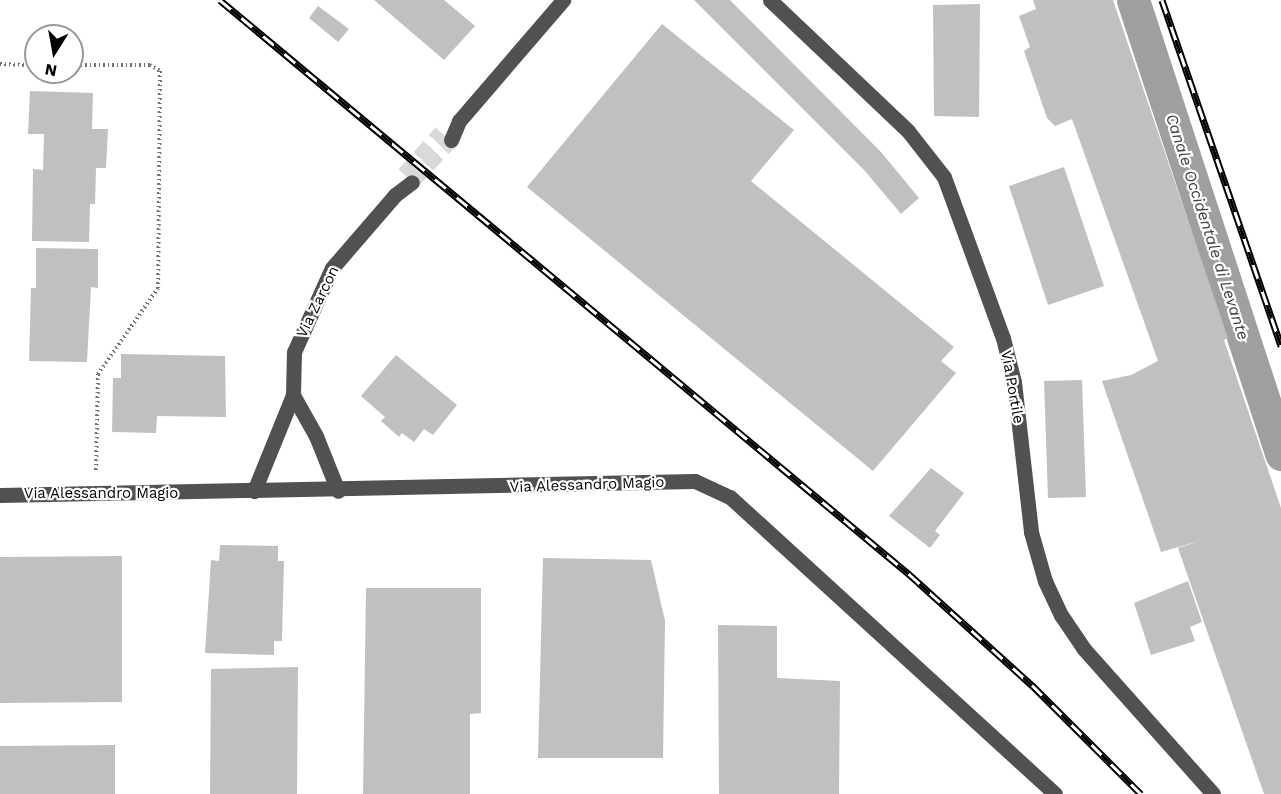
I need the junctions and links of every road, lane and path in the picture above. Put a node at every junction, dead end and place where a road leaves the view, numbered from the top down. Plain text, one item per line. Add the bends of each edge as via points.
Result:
1 (563, 0) edge
2 (770, 0) edge
3 (0, 64) edge
4 (24, 64) edge
5 (84, 65) edge
6 (446, 136) tunnel mouth
7 (408, 178) tunnel mouth
8 (293, 395) junction
9 (254, 491) junction
10 (338, 491) junction
11 (0, 495) edge
12 (96, 495) junction
13 (1055, 794) edge
14 (1213, 794) edge

1 - 6 street
2 - 14 street, Via Portile via 908,131 944,177 1003,338 1014,382 1031,532 1046,581 1061,615 1084,649
3 - 4 path
5 - 12 path via 150,65 160,71 158,288 98,374
7 - 8 street, Via Zarcon via 332,268 294,352
8 - 9 street
8 - 10 street via 316,436
9 - 10 street, Via Alessandro Magio
9 - 12 street, Via Alessandro Magio
10 - 13 street, Via Alessandro Magio via 695,481 730,497
11 - 12 street, Via Alessandro Magio

